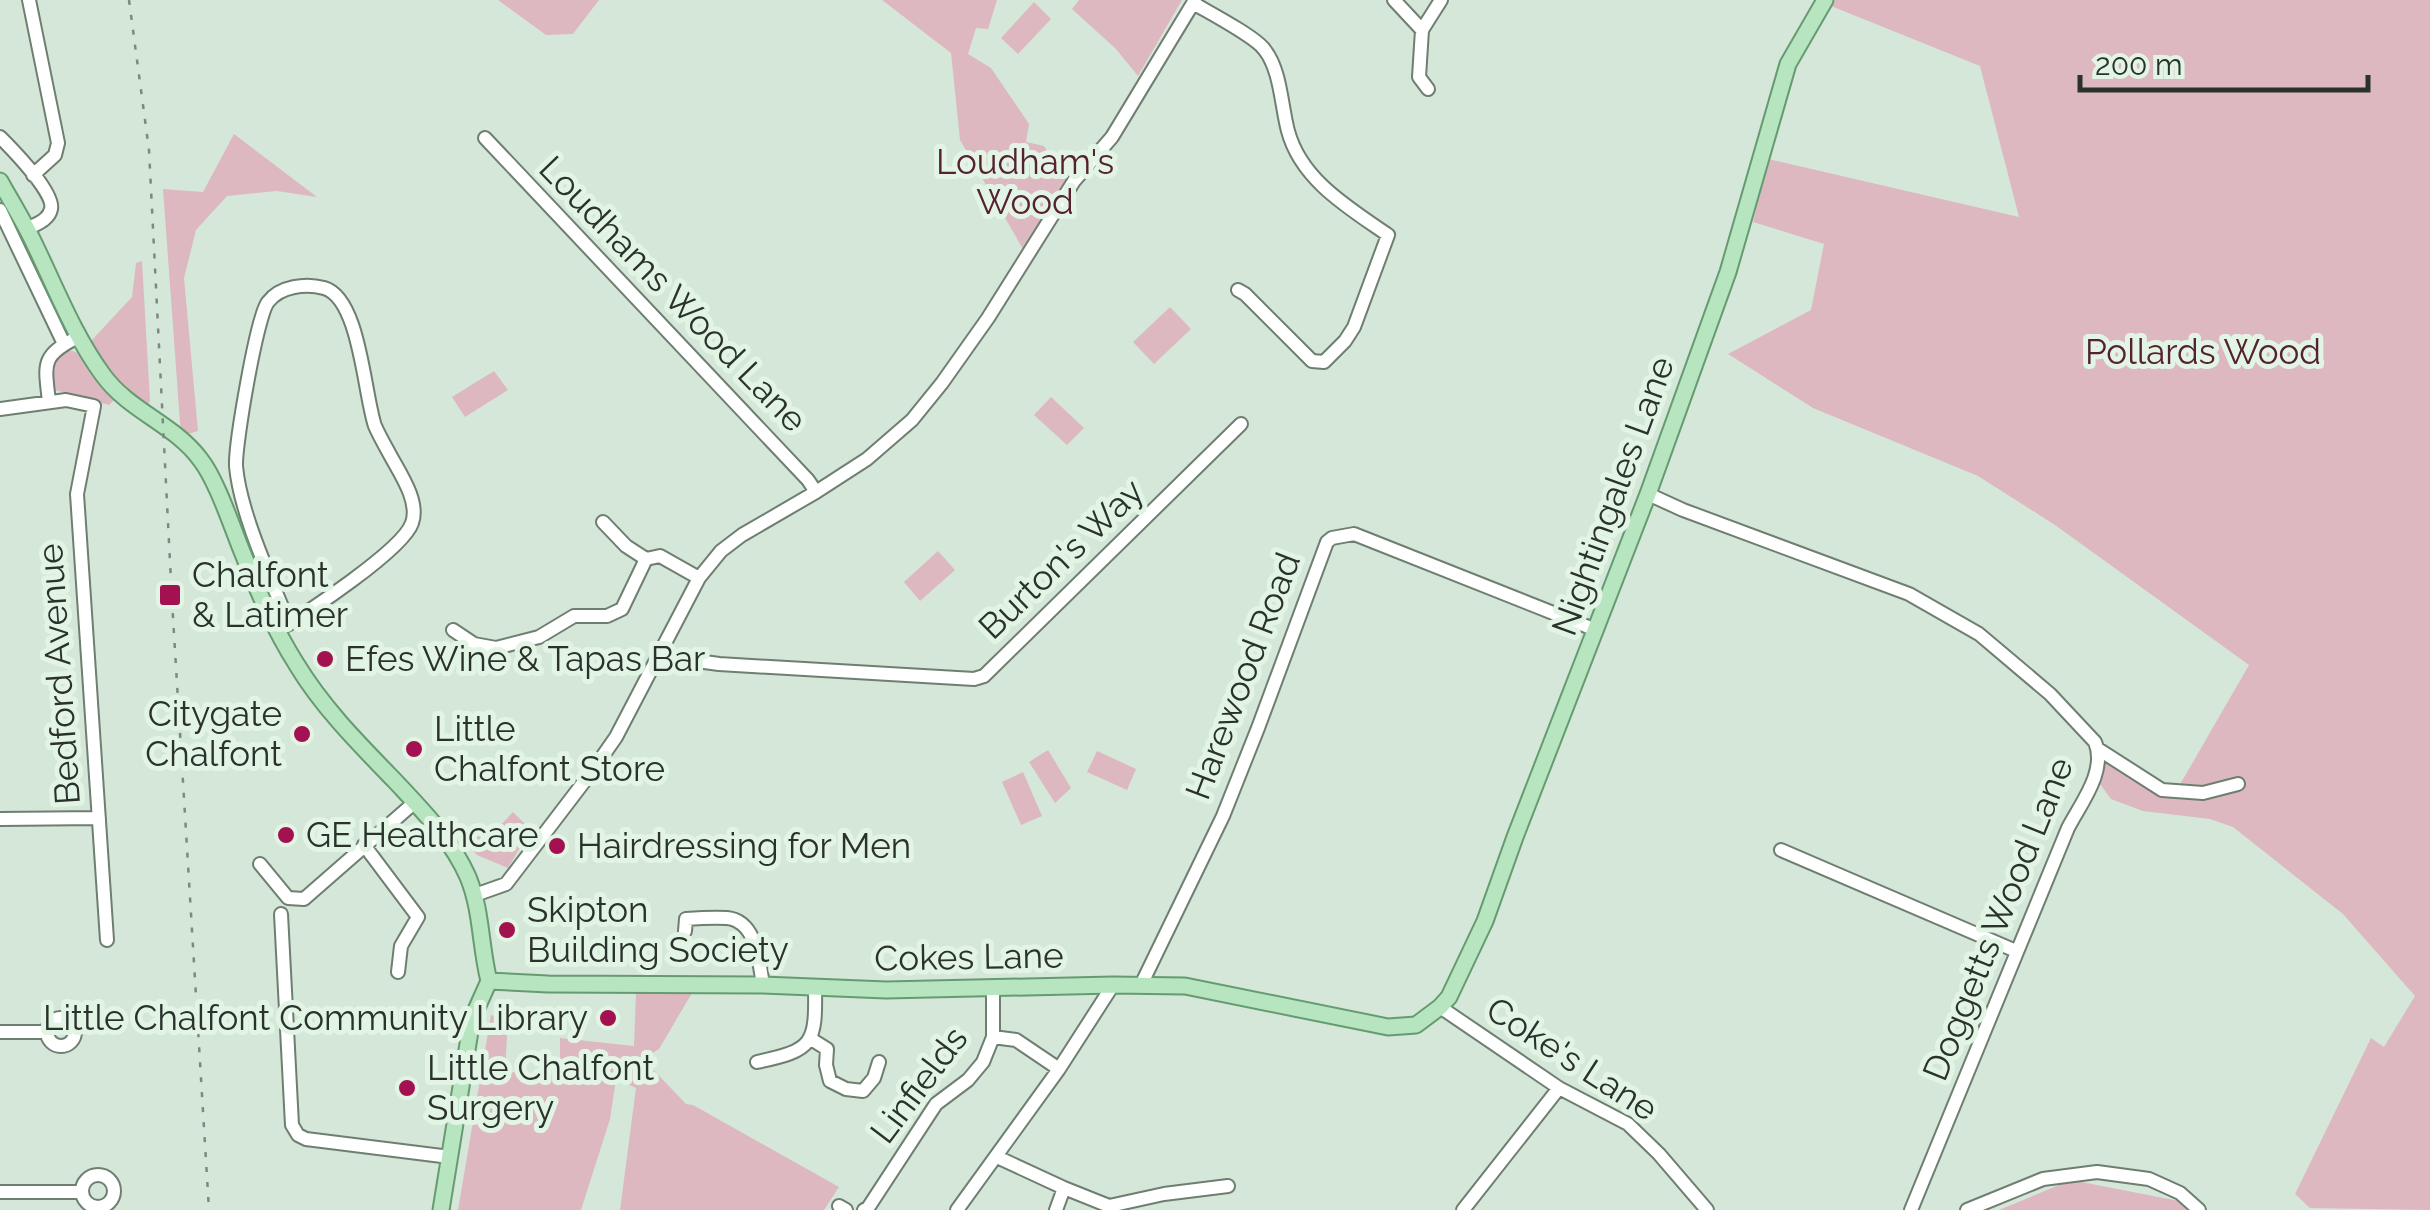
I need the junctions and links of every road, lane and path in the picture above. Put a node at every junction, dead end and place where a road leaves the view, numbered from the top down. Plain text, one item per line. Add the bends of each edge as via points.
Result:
1 (29, 0) edge
2 (1394, 0) edge
3 (1441, 0) edge
4 (1825, 0) edge
5 (1194, 1) edge
6 (1422, 30) junction
7 (1428, 89) dead end
8 (0, 137) edge
9 (485, 138) dead end
10 (33, 174) junction
11 (0, 181) edge
12 (0, 210) edge
13 (27, 229) junction
14 (1238, 290) dead end
15 (71, 340) junction
16 (49, 402) junction
17 (0, 409) edge
18 (1241, 424) dead end
19 (816, 492) junction
20 (1648, 494) junction
21 (603, 522) dead end
22 (646, 559) junction
23 (699, 578) junction
24 (283, 628) junction
25 (452, 630) dead end
26 (1596, 630) junction
27 (660, 656) junction
28 (2098, 749) junction
29 (2238, 784) dead end
30 (414, 802) junction
31 (99, 818) junction
32 (0, 819) edge
33 (364, 844) junction
34 (1781, 850) dead end
35 (260, 864) dead end
36 (475, 894) junction
37 (281, 914) dead end
38 (684, 919) dead end
39 (107, 940) dead end
40 (2016, 951) junction
41 (398, 972) dead end
42 (489, 981) junction
43 (1113, 985) junction
44 (1141, 985) junction
45 (763, 986) junction
46 (815, 986) junction
47 (993, 987) junction
48 (1440, 1007) junction
49 (0, 1032) edge
50 (47, 1032) dead end
51 (993, 1038) junction
52 (811, 1039) junction
53 (757, 1062) dead end
54 (878, 1062) dead end
55 (1058, 1069) junction
56 (1558, 1088) junction
57 (450, 1157) junction
58 (997, 1157) junction
59 (1228, 1186) dead end
60 (1064, 1188) junction
61 (0, 1192) edge
62 (81, 1192) dead end
63 (441, 1210) edge
64 (864, 1210) edge
65 (957, 1210) edge
66 (1056, 1210) edge
67 (1463, 1210) edge
68 (1706, 1210) edge
69 (1911, 1210) edge
70 (1967, 1210) edge
71 (2199, 1210) edge

1 - 10 street via 58,143
2 - 6 street
3 - 6 street
4 - 20 main road, Nightingales Lane via 1788,64 1728,272
5 - 14 street via 1262,46 1273,63 1289,136 1309,172 1331,194 1394,232 1354,327 1324,362 1312,361
5 - 19 street via 1112,138 1074,181 942,384 867,460
6 - 7 street via 1419,77
8 - 10 street
9 - 19 street, Loudhams Wood Lane
10 - 13 street via 52,210
11 - 13 main road
12 - 15 street
13 - 15 main road
15 - 16 street via 50,354 45,367
15 - 24 main road via 126,400 202,461
16 - 17 street
16 - 31 street, Bedford Avenue via 94,406 77,494
18 - 27 street, Burton's Way via 984,676
19 - 23 street via 742,535
20 - 26 main road, Nightingales Lane
20 - 28 street, Doggetts Wood Lane via 1909,594 1979,634 2050,694
21 - 22 street
22 - 23 street via 660,556
22 - 25 street via 622,608 607,616 574,616 539,638 496,648
23 - 27 street
24 - 24 street via 399,543 415,509 376,426 342,303 328,288 306,285 267,302 238,436 236,466
24 - 30 main road via 314,690
26 - 44 street, Harewood Road via 1354,534 1332,538 1223,816
26 - 48 main road, Nightingales Lane via 1485,921
27 - 36 street via 616,737 506,884
28 - 29 street via 2162,790 2202,793
28 - 40 street, Doggetts Wood Lane via 2096,776
30 - 33 street
30 - 36 main road via 453,849
31 - 32 street
31 - 39 street, Bedford Avenue
33 - 35 street via 304,899 288,898
33 - 41 street via 418,916 401,946
34 - 40 street
36 - 42 main road
37 - 57 street via 292,1125 298,1135
38 - 45 street via 732,918 748,929
40 - 69 street, Doggetts Wood Lane
42 - 45 main road, Cokes Lane
42 - 57 main road via 472,1019
43 - 44 main road, Cokes Lane
43 - 47 main road, Cokes Lane
43 - 55 street
44 - 48 main road, Cokes Lane via 1185,986 1388,1027 1416,1025
45 - 46 main road, Cokes Lane
46 - 47 main road, Cokes Lane
46 - 52 street
47 - 51 street, Linfields
48 - 56 street, Coke's Lane
49 - 50 street
51 - 55 street via 1016,1040
51 - 64 street, Linfields via 983,1062 936,1104
52 - 53 street via 786,1056
52 - 54 street via 827,1049 830,1080 846,1089 863,1091
55 - 58 street
56 - 67 street
56 - 68 street, Coke's Lane via 1628,1124
57 - 63 main road
58 - 60 street
58 - 65 street
59 - 60 street via 1109,1206
60 - 66 street
61 - 62 street
70 - 71 street via 2043,1179 2096,1172 2149,1178

